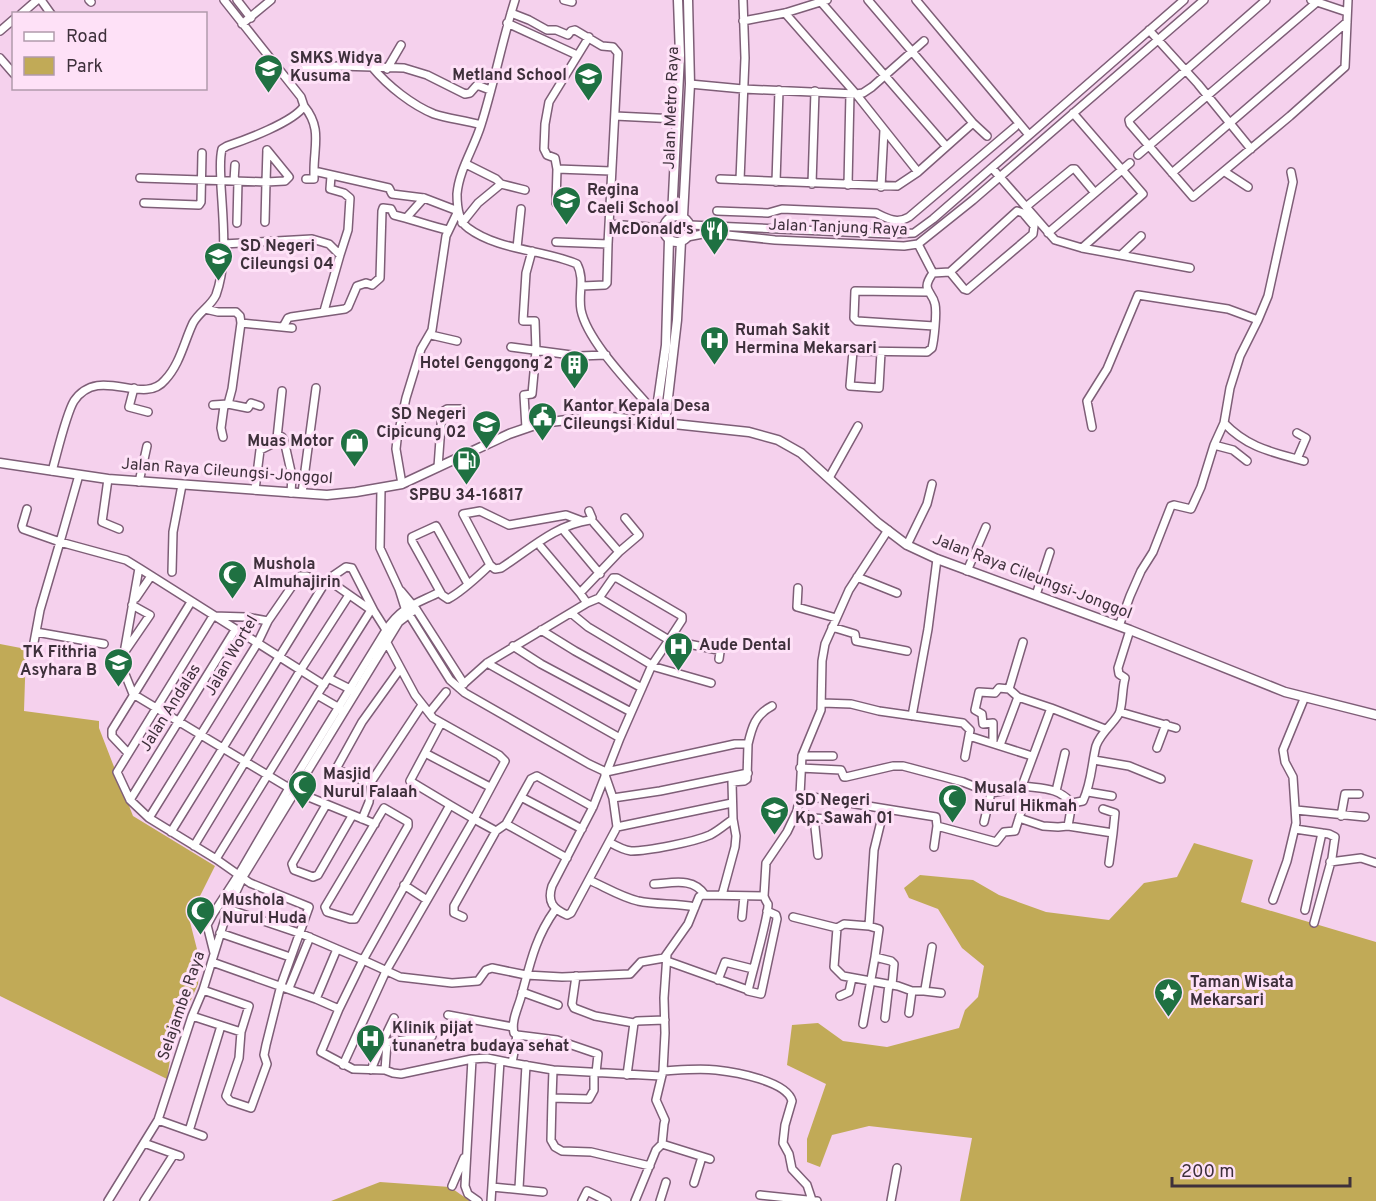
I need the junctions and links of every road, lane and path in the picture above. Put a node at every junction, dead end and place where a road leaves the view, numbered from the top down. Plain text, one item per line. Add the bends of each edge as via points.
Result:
1 (39, 0) edge
2 (224, 0) edge
3 (237, 0) edge
4 (271, 0) edge
5 (515, 0) edge
6 (678, 0) edge
7 (688, 0) edge
8 (743, 0) edge
9 (868, 0) edge
10 (916, 0) edge
11 (1184, 0) edge
12 (1204, 0) edge
13 (1266, 0) edge
14 (1348, 0) edge
15 (824, 1) edge
16 (1314, 1) edge
17 (24, 12) edge
18 (49, 12) edge
19 (1347, 12) junction
20 (511, 13) junction
21 (785, 13) junction
22 (251, 18) junction
23 (743, 21) junction
24 (12, 22) edge
25 (1347, 22) junction
26 (507, 23) junction
27 (242, 24) junction
28 (0, 31) edge
29 (1154, 35) junction
30 (589, 37) junction
31 (924, 41) dead end
32 (400, 45) dead end
33 (912, 52) junction
34 (577, 56) junction
35 (0, 58) edge
36 (373, 68) junction
37 (387, 69) junction
38 (1185, 70) junction
39 (12, 72) edge
40 (885, 76) junction
41 (288, 80) junction
42 (690, 84) junction
43 (743, 89) junction
44 (490, 90) junction
45 (779, 90) junction
46 (815, 92) junction
47 (853, 94) junction
48 (1207, 95) junction
49 (304, 106) junction
50 (1073, 113) junction
51 (615, 116) junction
52 (677, 119) junction
53 (973, 123) junction
54 (481, 124) junction
55 (1231, 124) junction
56 (1015, 127) dead end
57 (884, 130) junction
58 (1029, 135) junction
59 (987, 136) dead end
60 (946, 146) junction
61 (1149, 146) junction
62 (1251, 149) junction
63 (202, 153) dead end
64 (1138, 155) dead end
65 (1130, 163) dead end
66 (466, 164) junction
67 (235, 165) dead end
68 (557, 169) junction
69 (1122, 170) junction
70 (314, 171) junction
71 (611, 171) junction
72 (918, 172) junction
73 (996, 172) junction
74 (1225, 172) junction
75 (1291, 172) dead end
76 (1172, 173) junction
77 (331, 176) junction
78 (140, 178) dead end
79 (306, 179) dead end
80 (720, 179) dead end
81 (202, 180) junction
82 (740, 180) junction
83 (221, 181) junction
84 (236, 181) junction
85 (266, 182) junction
86 (776, 182) junction
87 (501, 184) junction
88 (812, 184) junction
89 (848, 185) junction
90 (881, 186) junction
91 (1248, 187) dead end
92 (525, 190) dead end
93 (1095, 193) junction
94 (424, 198) junction
95 (144, 203) dead end
96 (556, 203) dead end
97 (1027, 206) junction
98 (521, 209) dead end
99 (458, 211) junction
100 (717, 212) dead end
101 (672, 216) junction
102 (682, 216) junction
103 (407, 217) junction
104 (890, 219) junction
105 (265, 222) dead end
106 (237, 223) dead end
107 (462, 223) junction
108 (609, 224) junction
109 (690, 225) junction
110 (663, 228) junction
111 (448, 230) junction
112 (1048, 233) junction
113 (890, 234) junction
114 (1141, 236) dead end
115 (684, 239) junction
116 (669, 240) junction
117 (556, 242) dead end
118 (223, 244) junction
119 (608, 244) junction
120 (918, 244) junction
121 (513, 248) junction
122 (1082, 248) junction
123 (532, 251) junction
124 (340, 255) junction
125 (507, 255) dead end
126 (1121, 255) junction
127 (1190, 268) dead end
128 (950, 272) junction
129 (933, 273) junction
130 (582, 286) junction
131 (928, 292) junction
132 (205, 309) junction
133 (324, 311) junction
134 (1258, 320) junction
135 (241, 323) junction
136 (934, 326) junction
137 (283, 327) junction
138 (292, 328) dead end
139 (431, 335) junction
140 (457, 341) dead end
141 (511, 347) dead end
142 (536, 351) junction
143 (880, 352) junction
144 (606, 355) junction
145 (134, 388) junction
146 (316, 388) dead end
147 (282, 391) dead end
148 (228, 404) junction
149 (213, 405) dead end
150 (260, 406) dead end
151 (657, 408) junction
152 (460, 409) dead end
153 (148, 412) dead end
154 (655, 422) junction
155 (665, 423) junction
156 (1224, 423) junction
157 (858, 426) dead end
158 (1092, 427) dead end
159 (526, 428) junction
160 (1297, 433) dead end
161 (278, 435) junction
162 (223, 437) dead end
163 (1215, 445) junction
164 (147, 446) dead end
165 (1246, 461) dead end
166 (0, 463) edge
167 (438, 467) junction
168 (52, 471) junction
169 (79, 475) junction
170 (829, 478) junction
171 (108, 479) junction
172 (139, 482) junction
173 (402, 484) junction
174 (932, 484) dead end
175 (182, 485) junction
176 (381, 489) junction
177 (255, 490) junction
178 (291, 493) junction
179 (302, 493) junction
180 (27, 509) dead end
181 (589, 511) dead end
182 (625, 518) dead end
183 (582, 521) junction
184 (594, 523) dead end
185 (986, 527) dead end
186 (119, 529) dead end
187 (888, 530) junction
188 (565, 532) dead end
189 (60, 542) junction
190 (907, 544) junction
191 (541, 547) dead end
192 (619, 552) junction
193 (1050, 552) dead end
194 (938, 560) junction
195 (490, 565) junction
196 (139, 568) junction
197 (967, 571) junction
198 (172, 572) dead end
199 (600, 574) junction
200 (151, 576) junction
201 (857, 578) junction
202 (325, 583) junction
203 (468, 584) junction
204 (798, 588) dead end
205 (399, 589) junction
206 (440, 592) junction
207 (897, 593) dead end
208 (349, 595) junction
209 (1036, 595) junction
210 (583, 598) junction
211 (599, 598) junction
212 (191, 602) junction
213 (132, 604) junction
214 (414, 607) junction
215 (373, 610) junction
216 (407, 611) junction
217 (571, 613) junction
218 (213, 616) junction
219 (836, 618) junction
220 (268, 621) junction
221 (1119, 626) junction
222 (832, 627) junction
223 (235, 630) junction
224 (541, 630) junction
225 (1130, 630) junction
226 (36, 632) junction
227 (385, 637) junction
228 (672, 641) junction
229 (1023, 642) dead end
230 (104, 644) dead end
231 (257, 644) junction
232 (513, 646) junction
233 (907, 651) dead end
234 (124, 652) junction
235 (32, 653) dead end
236 (279, 658) junction
237 (719, 658) dead end
238 (487, 663) junction
239 (656, 667) junction
240 (400, 669) junction
241 (300, 671) junction
242 (326, 681) junction
243 (711, 683) dead end
244 (458, 684) junction
245 (642, 688) junction
246 (1009, 689) junction
247 (353, 691) junction
248 (446, 692) dead end
249 (134, 694) junction
250 (317, 695) junction
251 (1018, 697) junction
252 (1304, 699) junction
253 (822, 703) junction
254 (422, 705) junction
255 (772, 706) dead end
256 (156, 708) junction
257 (1051, 708) junction
258 (342, 709) junction
259 (631, 712) junction
260 (1120, 712) junction
261 (1376, 715) edge
262 (912, 716) junction
263 (435, 719) junction
264 (179, 721) junction
265 (1009, 722) junction
266 (993, 723) junction
267 (1166, 724) junction
268 (1176, 728) dead end
269 (1105, 729) junction
270 (201, 735) junction
271 (969, 736) junction
272 (620, 738) junction
273 (996, 743) junction
274 (748, 744) junction
275 (224, 748) junction
276 (1157, 748) dead end
277 (128, 753) junction
278 (425, 753) junction
279 (1065, 753) dead end
280 (802, 756) junction
281 (833, 756) dead end
282 (1032, 756) junction
283 (966, 758) dead end
284 (1094, 760) junction
285 (245, 761) junction
286 (800, 768) junction
287 (748, 773) junction
288 (605, 774) junction
289 (268, 775) junction
290 (1161, 779) dead end
291 (371, 782) junction
292 (490, 788) junction
293 (1021, 789) junction
294 (291, 790) junction
295 (1056, 791) junction
296 (1088, 792) junction
297 (991, 793) junction
298 (1359, 794) dead end
299 (800, 795) junction
300 (1112, 796) dead end
301 (521, 797) junction
302 (613, 798) junction
303 (130, 800) junction
304 (732, 803) junction
305 (1072, 803) junction
306 (450, 805) junction
307 (326, 806) junction
308 (593, 807) junction
309 (884, 809) junction
310 (1103, 809) dead end
311 (1296, 810) junction
312 (797, 811) junction
313 (352, 816) junction
314 (1341, 816) junction
315 (1365, 817) dead end
316 (149, 818) junction
317 (814, 818) junction
318 (1019, 818) junction
319 (474, 819) junction
320 (733, 819) junction
321 (826, 819) dead end
322 (368, 822) junction
323 (984, 822) dead end
324 (506, 824) junction
325 (937, 826) junction
326 (1068, 826) junction
327 (617, 827) junction
328 (582, 829) junction
329 (1295, 829) junction
330 (496, 831) junction
331 (171, 832) junction
332 (1113, 833) junction
333 (1322, 833) junction
334 (609, 842) junction
335 (194, 846) junction
336 (934, 847) dead end
337 (818, 855) dead end
338 (567, 858) junction
339 (216, 859) junction
340 (1330, 862) junction
341 (1109, 863) dead end
342 (1376, 863) edge
343 (241, 876) junction
344 (589, 880) junction
345 (654, 884) dead end
346 (404, 885) junction
347 (705, 895) junction
348 (722, 895) junction
349 (744, 896) junction
350 (764, 896) junction
351 (427, 900) junction
352 (1273, 900) dead end
353 (695, 908) junction
354 (228, 909) junction
355 (555, 910) junction
356 (1305, 910) dead end
357 (767, 911) junction
358 (463, 917) dead end
359 (742, 917) dead end
360 (793, 917) dead end
361 (1314, 923) dead end
362 (869, 926) junction
363 (837, 928) junction
364 (220, 933) junction
365 (304, 935) junction
366 (932, 947) dead end
367 (338, 949) junction
368 (290, 957) junction
369 (875, 957) junction
370 (213, 958) junction
371 (667, 958) junction
372 (363, 960) junction
373 (753, 969) junction
374 (386, 971) junction
375 (526, 975) junction
376 (576, 976) junction
377 (852, 978) junction
378 (718, 980) junction
379 (871, 981) junction
380 (280, 985) junction
381 (891, 985) junction
382 (289, 988) junction
383 (203, 990) junction
384 (748, 990) junction
385 (912, 991) junction
386 (924, 991) junction
387 (522, 992) junction
388 (941, 993) dead end
389 (840, 996) dead end
390 (316, 999) junction
391 (558, 1005) dead end
392 (339, 1009) junction
393 (909, 1013) dead end
394 (448, 1015) dead end
395 (192, 1016) junction
396 (394, 1018) dead end
397 (885, 1018) dead end
398 (665, 1020) junction
399 (634, 1023) junction
400 (863, 1024) dead end
401 (221, 1026) junction
402 (513, 1027) junction
403 (241, 1032) junction
404 (517, 1035) junction
405 (432, 1036) dead end
406 (384, 1043) junction
407 (472, 1059) junction
408 (500, 1060) junction
409 (512, 1063) junction
410 (343, 1065) junction
411 (526, 1065) junction
412 (371, 1070) junction
413 (385, 1070) junction
414 (553, 1070) junction
415 (595, 1073) junction
416 (662, 1073) junction
417 (627, 1075) junction
418 (552, 1098) junction
419 (158, 1120) junction
420 (189, 1131) junction
421 (203, 1136) dead end
422 (144, 1143) junction
423 (662, 1144) junction
424 (467, 1150) junction
425 (650, 1166) junction
426 (897, 1168) dead end
427 (666, 1182) dead end
428 (694, 1183) dead end
429 (452, 1186) dead end
430 (492, 1187) junction
431 (519, 1188) junction
432 (543, 1192) dead end
433 (760, 1195) dead end
434 (108, 1201) edge
435 (144, 1201) edge
436 (478, 1201) edge
437 (490, 1201) edge
438 (582, 1201) edge
439 (607, 1201) edge
440 (635, 1201) edge
441 (660, 1201) edge
442 (814, 1201) edge
443 (891, 1201) edge

1 - 17 street
1 - 18 street
2 - 27 street
3 - 22 street
4 - 22 street
5 - 20 street
6 - 52 main road, Jalan Metro Raya
7 - 42 main road, Jalan Metro Raya
8 - 23 street
9 - 33 street
10 - 58 street
11 - 29 street
12 - 29 street
13 - 38 street
14 - 19 street
15 - 21 street
15 - 40 street
16 - 19 street
16 - 48 street
19 - 25 street
20 - 26 street
20 - 30 street via 547,30 568,34 575,30
21 - 23 street
21 - 47 street
22 - 27 street
23 - 43 street
24 - 28 street
25 - 55 street
25 - 62 street via 1345,67
26 - 34 street
26 - 44 street
27 - 41 street
29 - 38 street
29 - 50 street
29 - 58 street via 1112,60
30 - 34 street
30 - 51 street via 617,50
31 - 33 street
32 - 37 street
33 - 40 street
33 - 53 street
34 - 68 street via 549,102 546,115 544,149 547,155 555,157
35 - 39 street
36 - 37 street
36 - 41 street via 308,68
36 - 54 street via 424,109
37 - 44 street via 402,68 427,75 465,94 477,86
38 - 48 street
38 - 61 street via 1129,120
40 - 47 street via 867,90
40 - 60 street
41 - 49 street via 302,97
42 - 43 street
42 - 102 main road, Jalan Metro Raya
43 - 45 street
43 - 82 street
44 - 54 street
45 - 46 street
45 - 86 street
46 - 47 street
46 - 88 street
47 - 57 street
47 - 89 street
48 - 55 street
48 - 61 street
49 - 70 street via 317,135
49 - 83 street via 268,130 225,147 221,153
50 - 69 street
50 - 73 street
51 - 52 street
51 - 71 street
52 - 101 main road, Jalan Metro Raya
53 - 59 street
53 - 60 street
54 - 66 street
55 - 62 street
55 - 76 street
56 - 104 street via 909,217 900,221
57 - 72 street
57 - 90 street
58 - 73 street
60 - 72 street
61 - 64 street
61 - 76 street
62 - 74 street
63 - 81 street
65 - 69 street
66 - 87 street
66 - 99 street via 459,182
67 - 84 street
68 - 71 street
68 - 96 street
69 - 93 street
69 - 122 street via 1138,185 1143,196
70 - 77 street
70 - 79 street via 314,178
71 - 108 street
72 - 90 street via 897,186
73 - 97 street
73 - 113 street, Jalan Tanjung Raya via 923,228 909,234
73 - 120 street, Jalan Tanjung Raya
74 - 76 street via 1193,197
74 - 91 street
75 - 134 street via 1293,182 1276,266
77 - 94 street via 389,188 392,194
77 - 124 street via 330,189 350,198 348,234
78 - 81 street
80 - 82 street
81 - 83 street
81 - 95 street via 199,205
82 - 86 street
83 - 84 street
83 - 118 street
84 - 85 street
84 - 106 street
85 - 85 street via 285,181 289,177 267,150
85 - 105 street
86 - 88 street
87 - 92 street
87 - 107 street
88 - 89 street
89 - 90 street
93 - 97 street via 1072,169
93 - 112 street
94 - 99 street
94 - 103 street
97 - 112 street
98 - 121 street
99 - 107 street
99 - 111 street
100 - 104 street via 768,213 782,208 876,213
101 - 102 main road
101 - 110 main road
102 - 109 main road
103 - 111 street
103 - 133 street via 394,215 389,207 382,209 380,278 372,285 357,286 345,309
104 - 113 street
107 - 121 street via 481,237
108 - 110 street
108 - 119 street
109 - 113 street, Jalan Tanjung Raya
109 - 115 main road
110 - 116 main road
111 - 139 street
112 - 122 street via 1055,240
114 - 126 street
115 - 116 main road
115 - 120 street, Jalan Tanjung Raya via 708,233 775,240
115 - 155 main road
116 - 151 main road via 666,345
117 - 119 street
118 - 124 street via 312,239 329,244
118 - 132 street via 216,294
119 - 130 street via 607,284
120 - 129 street
121 - 123 street
121 - 125 street
122 - 126 street
123 - 130 street via 577,264
123 - 142 street via 526,273 523,321 535,321
124 - 133 street
126 - 127 street
128 - 128 street via 968,290 1033,234 1034,226 1017,211
128 - 129 street
129 - 131 street
130 - 144 street via 581,309
131 - 136 street via 935,305
131 - 136 street via 855,291 854,318
132 - 135 street via 236,312
132 - 145 street via 198,314 166,379 155,389
133 - 137 street via 291,316
134 - 156 street via 1237,363
134 - 158 street via 1228,309 1138,295 1107,369 1087,401
135 - 137 street
135 - 148 street
136 - 143 street via 933,346 927,352
137 - 138 street
139 - 140 street
139 - 173 street via 421,350 396,440
141 - 142 street
142 - 144 street
142 - 159 street via 532,394 524,395
143 - 143 street via 879,388 850,386 853,351
144 - 151 street via 648,405
145 - 153 street via 129,407
145 - 168 street via 95,385 79,395 70,411
146 - 179 street
147 - 161 street
148 - 149 street
148 - 150 street
148 - 162 street via 224,406
151 - 154 main road
152 - 167 street via 442,412
154 - 155 main road, Jalan Raya Cileungsi-Jonggol
154 - 159 main road, Jalan Raya Cileungsi-Jonggol via 578,417
155 - 170 main road, Jalan Raya Cileungsi-Jonggol via 749,432 778,440 801,453
156 - 160 street via 1246,443 1300,460 1306,438
156 - 163 street
157 - 170 street
159 - 167 main road, Jalan Raya Cileungsi-Jonggol
161 - 177 street via 274,443 260,452
161 - 178 street via 284,440 292,476
163 - 165 street via 1233,450
163 - 221 street via 1192,508 1171,506
164 - 172 street
166 - 168 main road, Jalan Raya Cileungsi-Jonggol
167 - 173 main road, Jalan Raya Cileungsi-Jonggol
168 - 169 main road, Jalan Raya Cileungsi-Jonggol
169 - 171 main road, Jalan Raya Cileungsi-Jonggol
169 - 189 street
170 - 187 main road, Jalan Raya Cileungsi-Jonggol
171 - 172 main road, Jalan Raya Cileungsi-Jonggol
171 - 186 street via 102,522
172 - 175 main road, Jalan Raya Cileungsi-Jonggol
173 - 176 main road, Jalan Raya Cileungsi-Jonggol
174 - 190 street via 927,504
175 - 177 main road, Jalan Raya Cileungsi-Jonggol
175 - 198 street via 173,532
176 - 179 main road, Jalan Raya Cileungsi-Jonggol via 327,495
176 - 205 street via 379,546
177 - 178 main road, Jalan Raya Cileungsi-Jonggol
178 - 179 main road, Jalan Raya Cileungsi-Jonggol
180 - 189 street via 23,529
181 - 183 street via 591,519
182 - 192 street via 639,535
183 - 195 street via 549,534 501,568
183 - 195 street via 566,515 507,525 480,511 463,514
184 - 192 street
185 - 197 street
187 - 190 main road, Jalan Raya Cileungsi-Jonggol
187 - 201 street
188 - 199 street
189 - 196 street via 126,560
189 - 226 street
190 - 194 main road, Jalan Raya Cileungsi-Jonggol
191 - 210 street
192 - 199 street
193 - 209 street
194 - 197 main road, Jalan Raya Cileungsi-Jonggol
194 - 262 street
195 - 203 street
196 - 200 street
196 - 213 street
197 - 209 main road, Jalan Raya Cileungsi-Jonggol
199 - 210 street
200 - 212 street
200 - 213 street
201 - 207 street
201 - 219 street
202 - 208 street, Jalan Wortel
202 - 215 street via 346,567 352,568
202 - 220 street, Jalan Wortel via 299,576
202 - 236 street
203 - 206 street via 450,599
203 - 206 street via 434,525 412,539
204 - 219 street via 796,607
205 - 214 street
205 - 216 street
206 - 214 street
208 - 215 street, Jalan Wortel
208 - 241 street
209 - 221 main road, Jalan Raya Cileungsi-Jonggol
210 - 211 street
210 - 217 street
211 - 228 street
211 - 228 street via 615,577 667,607 682,616
212 - 218 street
212 - 249 street
213 - 234 street
213 - 234 street via 150,615
214 - 216 street
214 - 244 street
215 - 227 street, Jalan Wortel
215 - 242 street
216 - 227 street
216 - 227 street via 393,620
216 - 244 street
217 - 224 street
217 - 239 street
218 - 220 street
218 - 223 street
218 - 256 street
219 - 222 street
220 - 231 street, Jalan Wortel
221 - 225 main road, Jalan Raya Cileungsi-Jonggol
222 - 233 street via 855,634 856,640
222 - 253 street via 822,661
223 - 231 street
223 - 264 street, Jalan Andalas
224 - 232 street
224 - 245 street
225 - 252 main road, Jalan Raya Cileungsi-Jonggol
225 - 260 street via 1118,668 1125,678
226 - 230 street
226 - 235 street
227 - 240 street, Jalan Wortel
227 - 247 street, Selajambe Raya
228 - 237 street via 718,650
228 - 239 street
229 - 246 street
231 - 236 street
231 - 270 street, Jalan Wortel
232 - 238 street
232 - 259 street
234 - 249 street via 125,674
236 - 241 street
236 - 275 street
238 - 244 street
238 - 272 street
239 - 243 street
239 - 245 street
240 - 254 street, Jalan Wortel
240 - 291 street via 335,767
241 - 242 street
241 - 285 street
242 - 247 street
242 - 250 street
244 - 288 street via 468,696
245 - 259 street
246 - 251 street
246 - 266 street via 978,692 975,711 982,714 983,723
247 - 258 street, Selajambe Raya
248 - 263 street
249 - 256 street
249 - 277 street via 112,732
250 - 258 street
250 - 289 street
251 - 257 street
251 - 265 street
252 - 261 main road, Jalan Raya Cileungsi-Jonggol
252 - 311 street via 1283,750 1292,774
253 - 262 street via 851,704
253 - 280 street
254 - 263 street, Jalan Wortel
254 - 291 street
255 - 274 street via 757,717
256 - 264 street
256 - 277 street
257 - 269 street
257 - 282 street
258 - 294 street, Selajambe Raya
259 - 272 street
260 - 267 street
260 - 269 street
262 - 271 street via 963,723 969,728
263 - 278 street
263 - 292 street, Jalan Wortel via 504,759
264 - 270 street
264 - 303 street, Jalan Andalas
265 - 266 street
265 - 273 street
266 - 273 street
267 - 268 street
267 - 276 street
269 - 284 street
270 - 275 street
270 - 316 street, Jalan Wortel
271 - 273 street
271 - 283 street
272 - 288 street
273 - 282 street
274 - 287 street
274 - 288 street
275 - 285 street
275 - 331 street
277 - 303 street via 118,771
278 - 292 street
278 - 306 street via 410,782
279 - 295 street
280 - 281 street
280 - 286 street
282 - 293 street
284 - 290 street via 1129,766
284 - 296 street
285 - 289 street
285 - 335 street
286 - 297 street via 841,770 846,777 903,766
286 - 299 street
287 - 302 street
287 - 304 street via 745,781 732,782
288 - 302 street
288 - 308 street
289 - 294 street
289 - 339 street
291 - 322 street
292 - 319 street
293 - 295 street
293 - 297 street
293 - 318 street via 1016,804
294 - 307 street
294 - 343 street, Selajambe Raya
295 - 305 street
296 - 300 street
296 - 305 street via 1083,801
297 - 323 street
298 - 314 street via 1344,794
299 - 309 street
299 - 312 street
301 - 308 street via 537,776
301 - 324 street
301 - 328 street
302 - 327 street
303 - 316 street
304 - 320 street
304 - 327 street
305 - 326 street
306 - 319 street
306 - 346 street
307 - 313 street
307 - 313 street via 292,864 294,870 318,875
308 - 328 street
309 - 325 street via 936,817
309 - 362 street via 874,850
310 - 332 street via 1115,813
311 - 314 street
311 - 329 street
312 - 317 street
312 - 350 street via 766,862
313 - 322 street
314 - 315 street
316 - 331 street
317 - 321 street
317 - 337 street
318 - 325 street via 1015,831 1004,832 993,842
318 - 326 street via 1050,827
319 - 330 street
319 - 351 street
320 - 334 street via 710,835 658,847 631,851
320 - 348 street via 735,847
322 - 322 street via 325,907 326,911 350,920 355,919 408,824 384,808
324 - 330 street
324 - 338 street
325 - 336 street
326 - 332 street
327 - 334 street
328 - 338 street
329 - 333 street
329 - 352 street
330 - 358 street via 454,906 454,913
331 - 335 street
332 - 341 street
333 - 340 street via 1335,837
333 - 356 street
334 - 344 street
335 - 339 street
338 - 355 street via 550,890
339 - 343 street
340 - 342 street via 1361,858
340 - 361 street
343 - 354 street, Selajambe Raya
343 - 365 street via 309,906
343 - 370 street via 207,925
344 - 353 street via 636,900
344 - 355 street via 570,916
345 - 347 street via 687,882 700,887
346 - 351 street
346 - 372 street
347 - 348 street
347 - 353 street via 699,897
348 - 349 street
349 - 350 street
349 - 359 street
350 - 357 street
351 - 374 street
353 - 371 street
354 - 364 street, Selajambe Raya
354 - 365 street
355 - 375 street via 534,946
357 - 373 street
357 - 384 street via 776,915 777,920 761,994
360 - 363 street
362 - 363 street via 844,924
362 - 369 street via 881,929
363 - 377 street via 834,967
364 - 368 street
364 - 370 street, Selajambe Raya
365 - 367 street
365 - 368 street
365 - 382 street
366 - 386 street
367 - 372 street
367 - 390 street
368 - 380 street
369 - 379 street
369 - 381 street via 893,962
370 - 380 street
370 - 383 street, Selajambe Raya
371 - 376 street via 641,962 627,975
371 - 378 street
371 - 398 street
372 - 374 street
372 - 392 street
373 - 378 street via 726,962
373 - 384 street
374 - 375 street via 400,977 452,983 478,981 492,968
374 - 410 street
375 - 376 street
375 - 387 street
376 - 399 street via 574,1008
377 - 379 street
377 - 389 street via 849,992
378 - 384 street
379 - 381 street
379 - 400 street
380 - 382 street
380 - 403 street via 264,1055 267,1064 251,1108 227,1098 239,1058
381 - 385 street
381 - 397 street
382 - 390 street
383 - 395 street, Selajambe Raya
383 - 403 street via 248,1005
385 - 386 street
385 - 393 street
386 - 388 street
387 - 391 street
387 - 402 street
390 - 392 street
392 - 410 street via 321,1051
394 - 402 street
395 - 401 street
395 - 419 street, Selajambe Raya
396 - 406 street
398 - 399 street
398 - 416 street
399 - 417 street
401 - 403 street
401 - 420 street
402 - 404 street
404 - 409 street
404 - 415 street via 557,1040 598,1054
405 - 406 street
406 - 412 street
406 - 413 street
407 - 408 street
407 - 413 street via 401,1074
407 - 424 street
408 - 409 street
408 - 430 street
409 - 411 street
410 - 412 street
411 - 414 street
411 - 431 street
412 - 413 street
414 - 415 street
414 - 418 street
415 - 417 street
415 - 418 street via 589,1099
416 - 417 street
416 - 423 street via 656,1100 664,1120
416 - 442 street via 714,1070 774,1084 789,1094 792,1101 783,1143 792,1169 807,1185
418 - 425 street via 551,1140 555,1147
419 - 420 street
419 - 422 street, Selajambe Raya
420 - 421 street
422 - 434 street, Selajambe Raya
422 - 435 street via 177,1155
423 - 425 street
423 - 428 street via 706,1158
424 - 429 street
424 - 436 street via 466,1191
425 - 440 street
426 - 443 street
427 - 441 street
430 - 431 street
430 - 437 street
431 - 432 street
433 - 442 street
438 - 439 street via 587,1191

